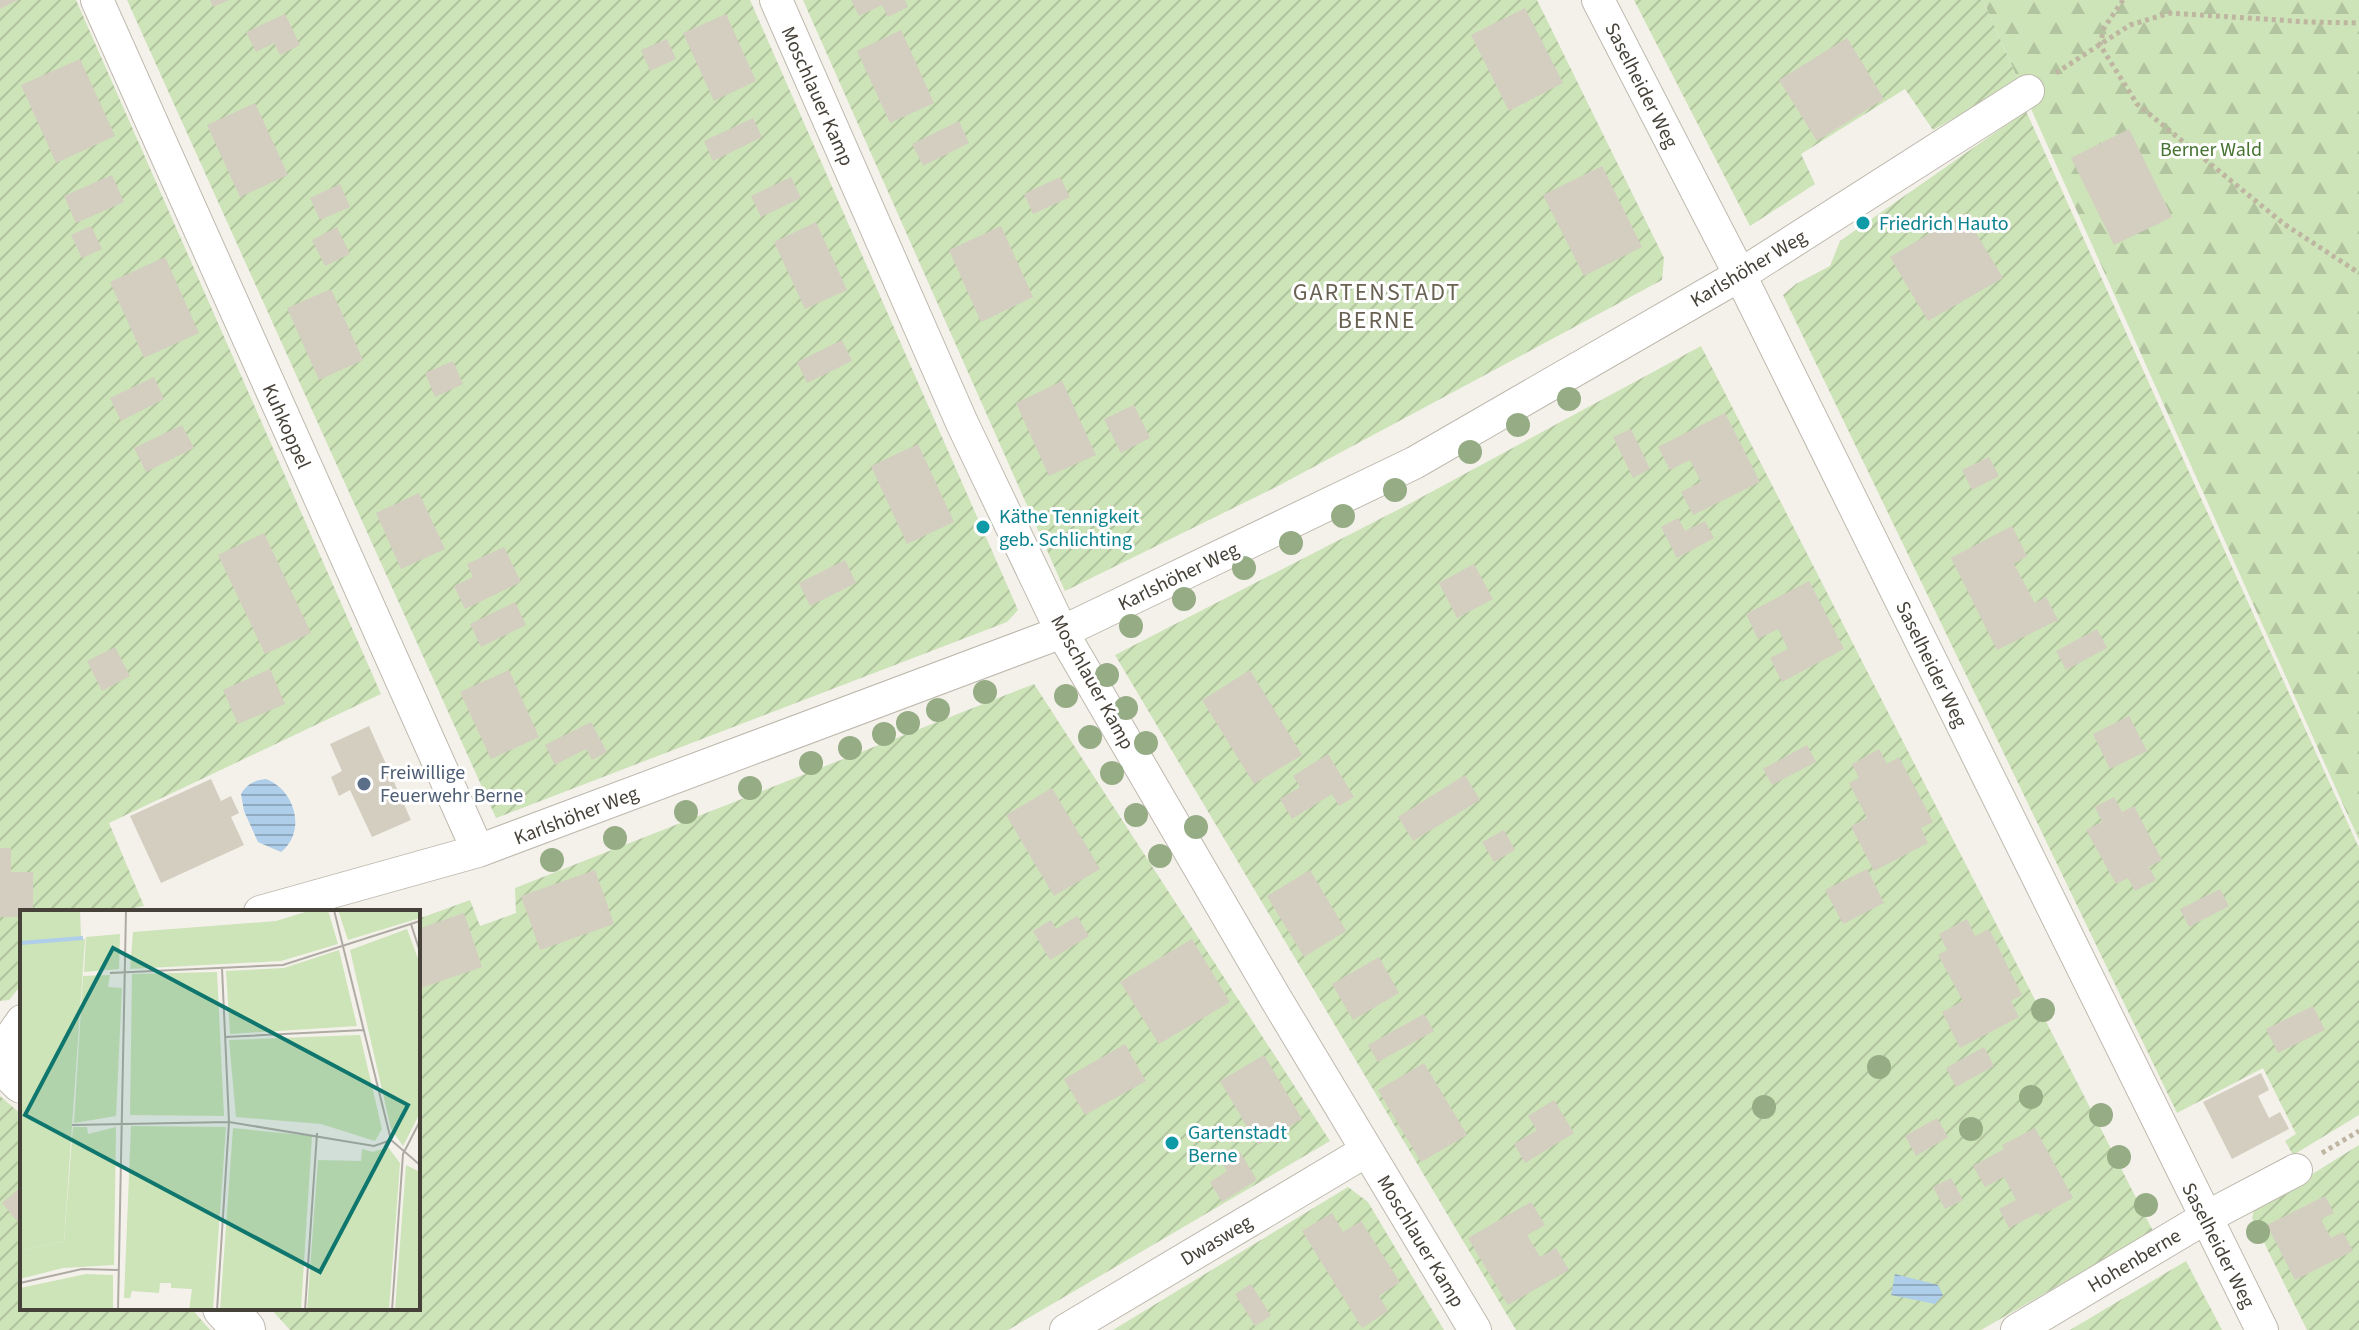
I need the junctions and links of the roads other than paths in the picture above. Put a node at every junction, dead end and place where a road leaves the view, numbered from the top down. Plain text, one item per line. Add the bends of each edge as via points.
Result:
1 (97, 0) edge
2 (776, 0) edge
3 (1598, 0) edge
4 (2028, 91) road end
5 (1740, 275) junction
6 (1062, 632) junction
7 (478, 851) junction
8 (267, 910) edge
9 (20, 1024) edge
10 (0, 1053) edge
11 (0, 1060) edge
12 (20, 1080) edge
13 (1366, 1151) junction
14 (2296, 1170) dead end
15 (2205, 1218) junction
16 (226, 1310) edge
17 (244, 1330) edge
18 (1066, 1330) edge
19 (1475, 1330) edge
20 (2017, 1330) edge
21 (2262, 1330) edge

1 - 7 street, Kuhkoppel
2 - 6 street, Moschlauer Kamp via 962,423
3 - 5 street, Saselheider Weg
4 - 5 street, Karlshöher Weg
5 - 6 street, Karlshöher Weg via 1414,463
5 - 15 street, Saselheider Weg
6 - 7 street, Karlshöher Weg
6 - 13 street, Moschlauer Kamp
7 - 8 street, Karlshöher Weg
9 - 10 street
11 - 12 street
13 - 18 street, Dwasweg
13 - 19 street, Moschlauer Kamp
14 - 15 street, Hohenberne
15 - 20 street, Hohenberne
15 - 21 street, Saselheider Weg
16 - 17 street

